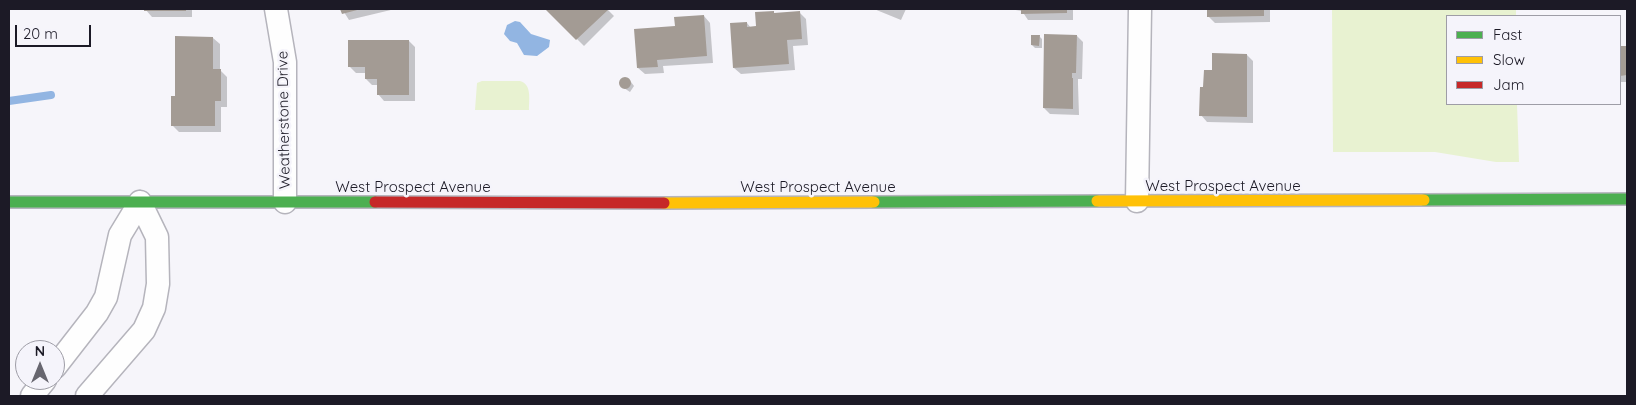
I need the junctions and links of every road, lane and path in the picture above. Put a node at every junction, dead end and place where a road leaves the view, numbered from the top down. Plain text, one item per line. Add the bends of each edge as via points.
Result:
1 (276, 9) edge
2 (1140, 9) edge
3 (1627, 199) edge
4 (1137, 201) junction
5 (9, 202) edge
6 (140, 202) junction
7 (285, 202) junction
8 (65, 354) edge
9 (87, 396) edge

1 - 7 street, Weatherstone Drive via 285,62
2 - 4 street
3 - 4 main road, West Prospect Avenue
4 - 7 main road, West Prospect Avenue
5 - 6 main road, West Prospect Avenue
6 - 7 main road, West Prospect Avenue
6 - 8 street via 120,235 106,297
6 - 9 street via 157,237 158,284 154,308 144,330

